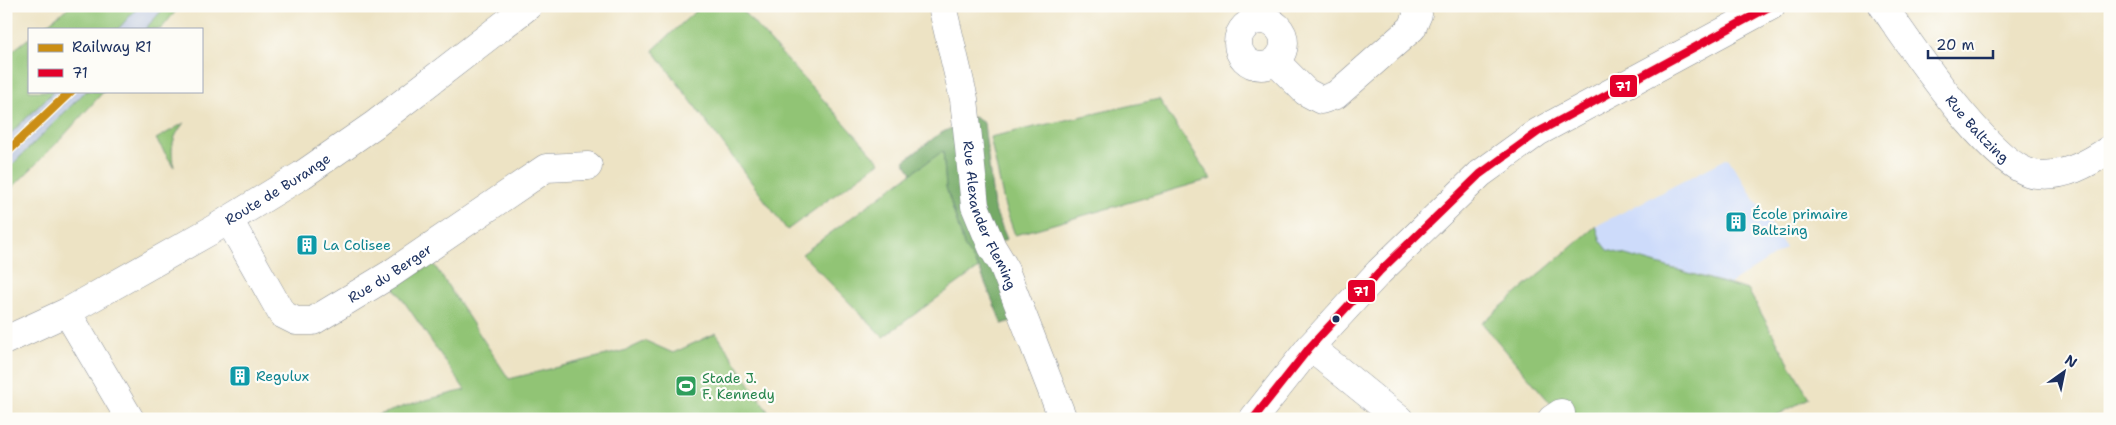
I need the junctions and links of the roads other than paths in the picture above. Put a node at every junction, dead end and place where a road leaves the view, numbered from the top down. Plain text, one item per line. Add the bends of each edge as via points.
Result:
1 (528, 6) edge
2 (942, 6) edge
3 (1415, 6) edge
4 (1771, 6) edge
5 (1883, 6) edge
6 (1276, 62) dead end
7 (2110, 149) edge
8 (588, 166) dead end
9 (229, 220) junction
10 (66, 312) junction
11 (6, 340) edge
12 (1310, 347) junction
13 (130, 419) edge
14 (1062, 419) edge
15 (1253, 419) edge
16 (1399, 419) edge

1 - 9 street, Route de Burange via 374,125
2 - 14 street, Rue Alexander Fleming via 964,99 975,206 992,247 1003,264
3 - 6 street via 1418,14 1412,28 1336,95 1321,100 1313,96
4 - 12 street via 1538,132 1480,174 1379,272
5 - 7 street, Rue Baltzing via 1956,106 1994,148 2018,167 2036,174 2079,168
8 - 9 street, Rue du Berger via 546,168 388,275 313,321 296,321 282,314
9 - 10 street, Route de Burange
10 - 11 street, Route de Burange
10 - 13 street
12 - 15 street
12 - 16 street

